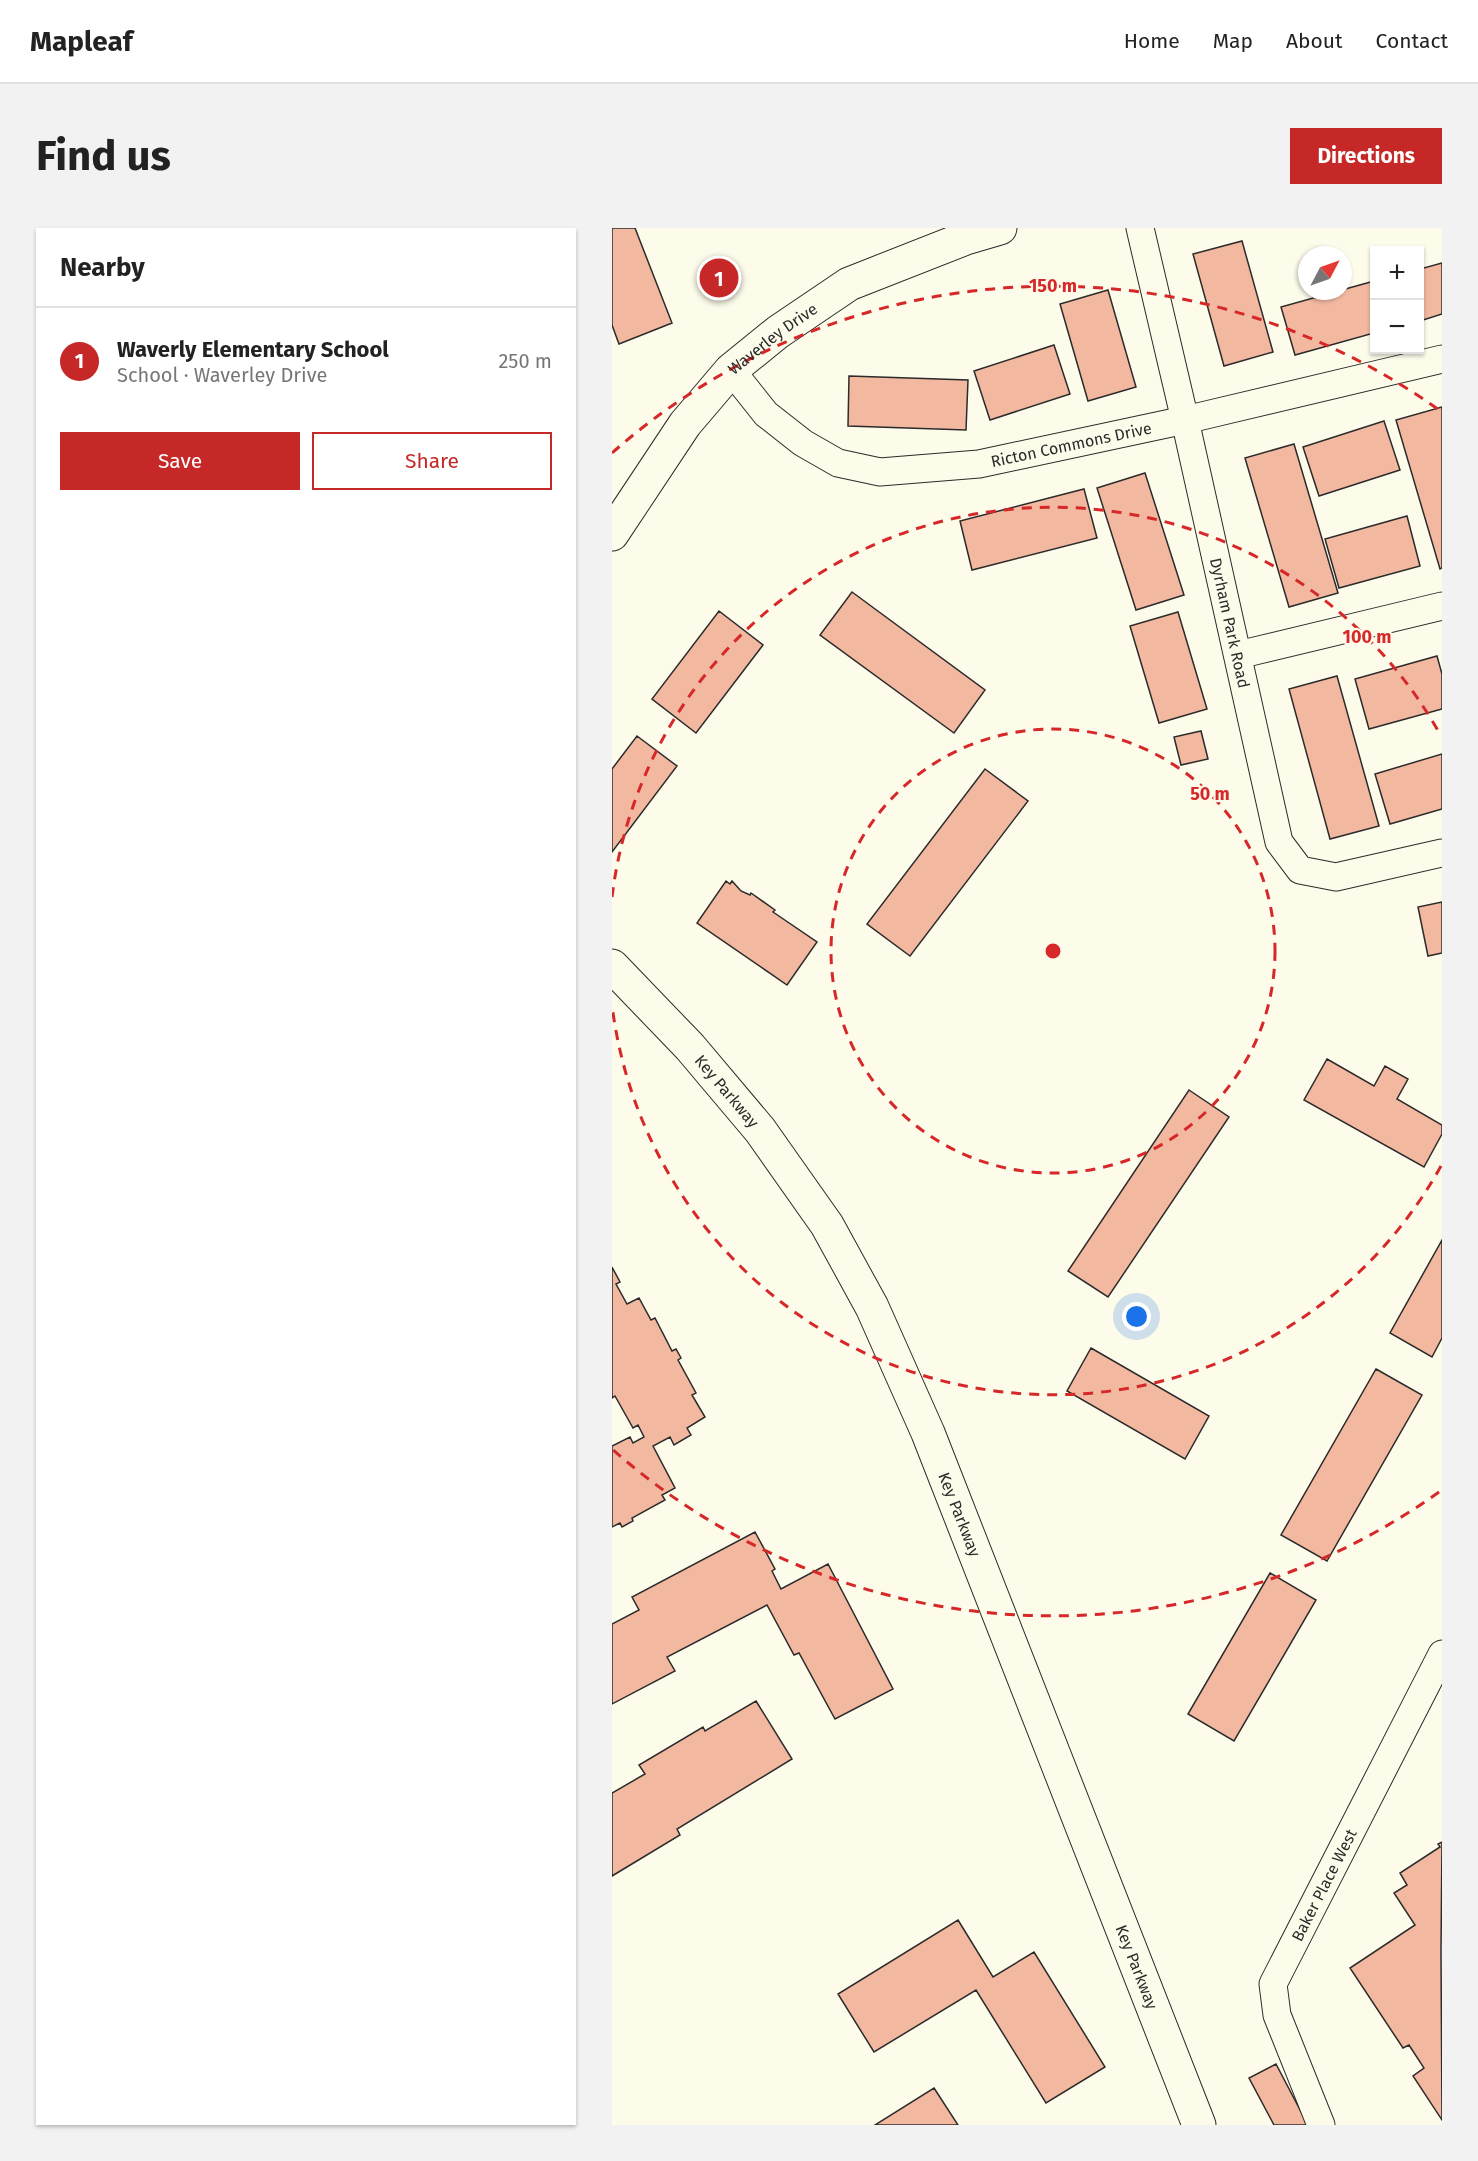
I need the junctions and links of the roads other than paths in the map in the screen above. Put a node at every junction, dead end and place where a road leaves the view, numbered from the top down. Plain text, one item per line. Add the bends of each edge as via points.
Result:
1 (1000, 228) edge
2 (1140, 228) edge
3 (1442, 359) edge
4 (731, 370) junction
5 (1185, 420) junction
6 (612, 534) edge
7 (1442, 606) edge
8 (1238, 655) junction
9 (1442, 853) edge
10 (612, 966) edge
11 (1442, 1654) edge
12 (1199, 2125) edge
13 (1321, 2125) edge

1 - 4 street, Waverley Drive via 849,284 778,332
2 - 5 street, Dyrham Park Road
3 - 5 street, Ricton Commons Drive
4 - 5 street, Ricton Commons Drive via 766,414 803,443 837,463 880,472 979,464
4 - 6 street, Waverley Drive via 685,424
5 - 8 street, Dyrham Park Road
7 - 8 street
8 - 9 street, Dyrham Park Road via 1279,842 1300,870 1336,877
10 - 12 street, Key Parkway via 690,1047 760,1131 826,1225 872,1306 928,1433
11 - 13 street, Baker Place West via 1273,1984 1277,2015

